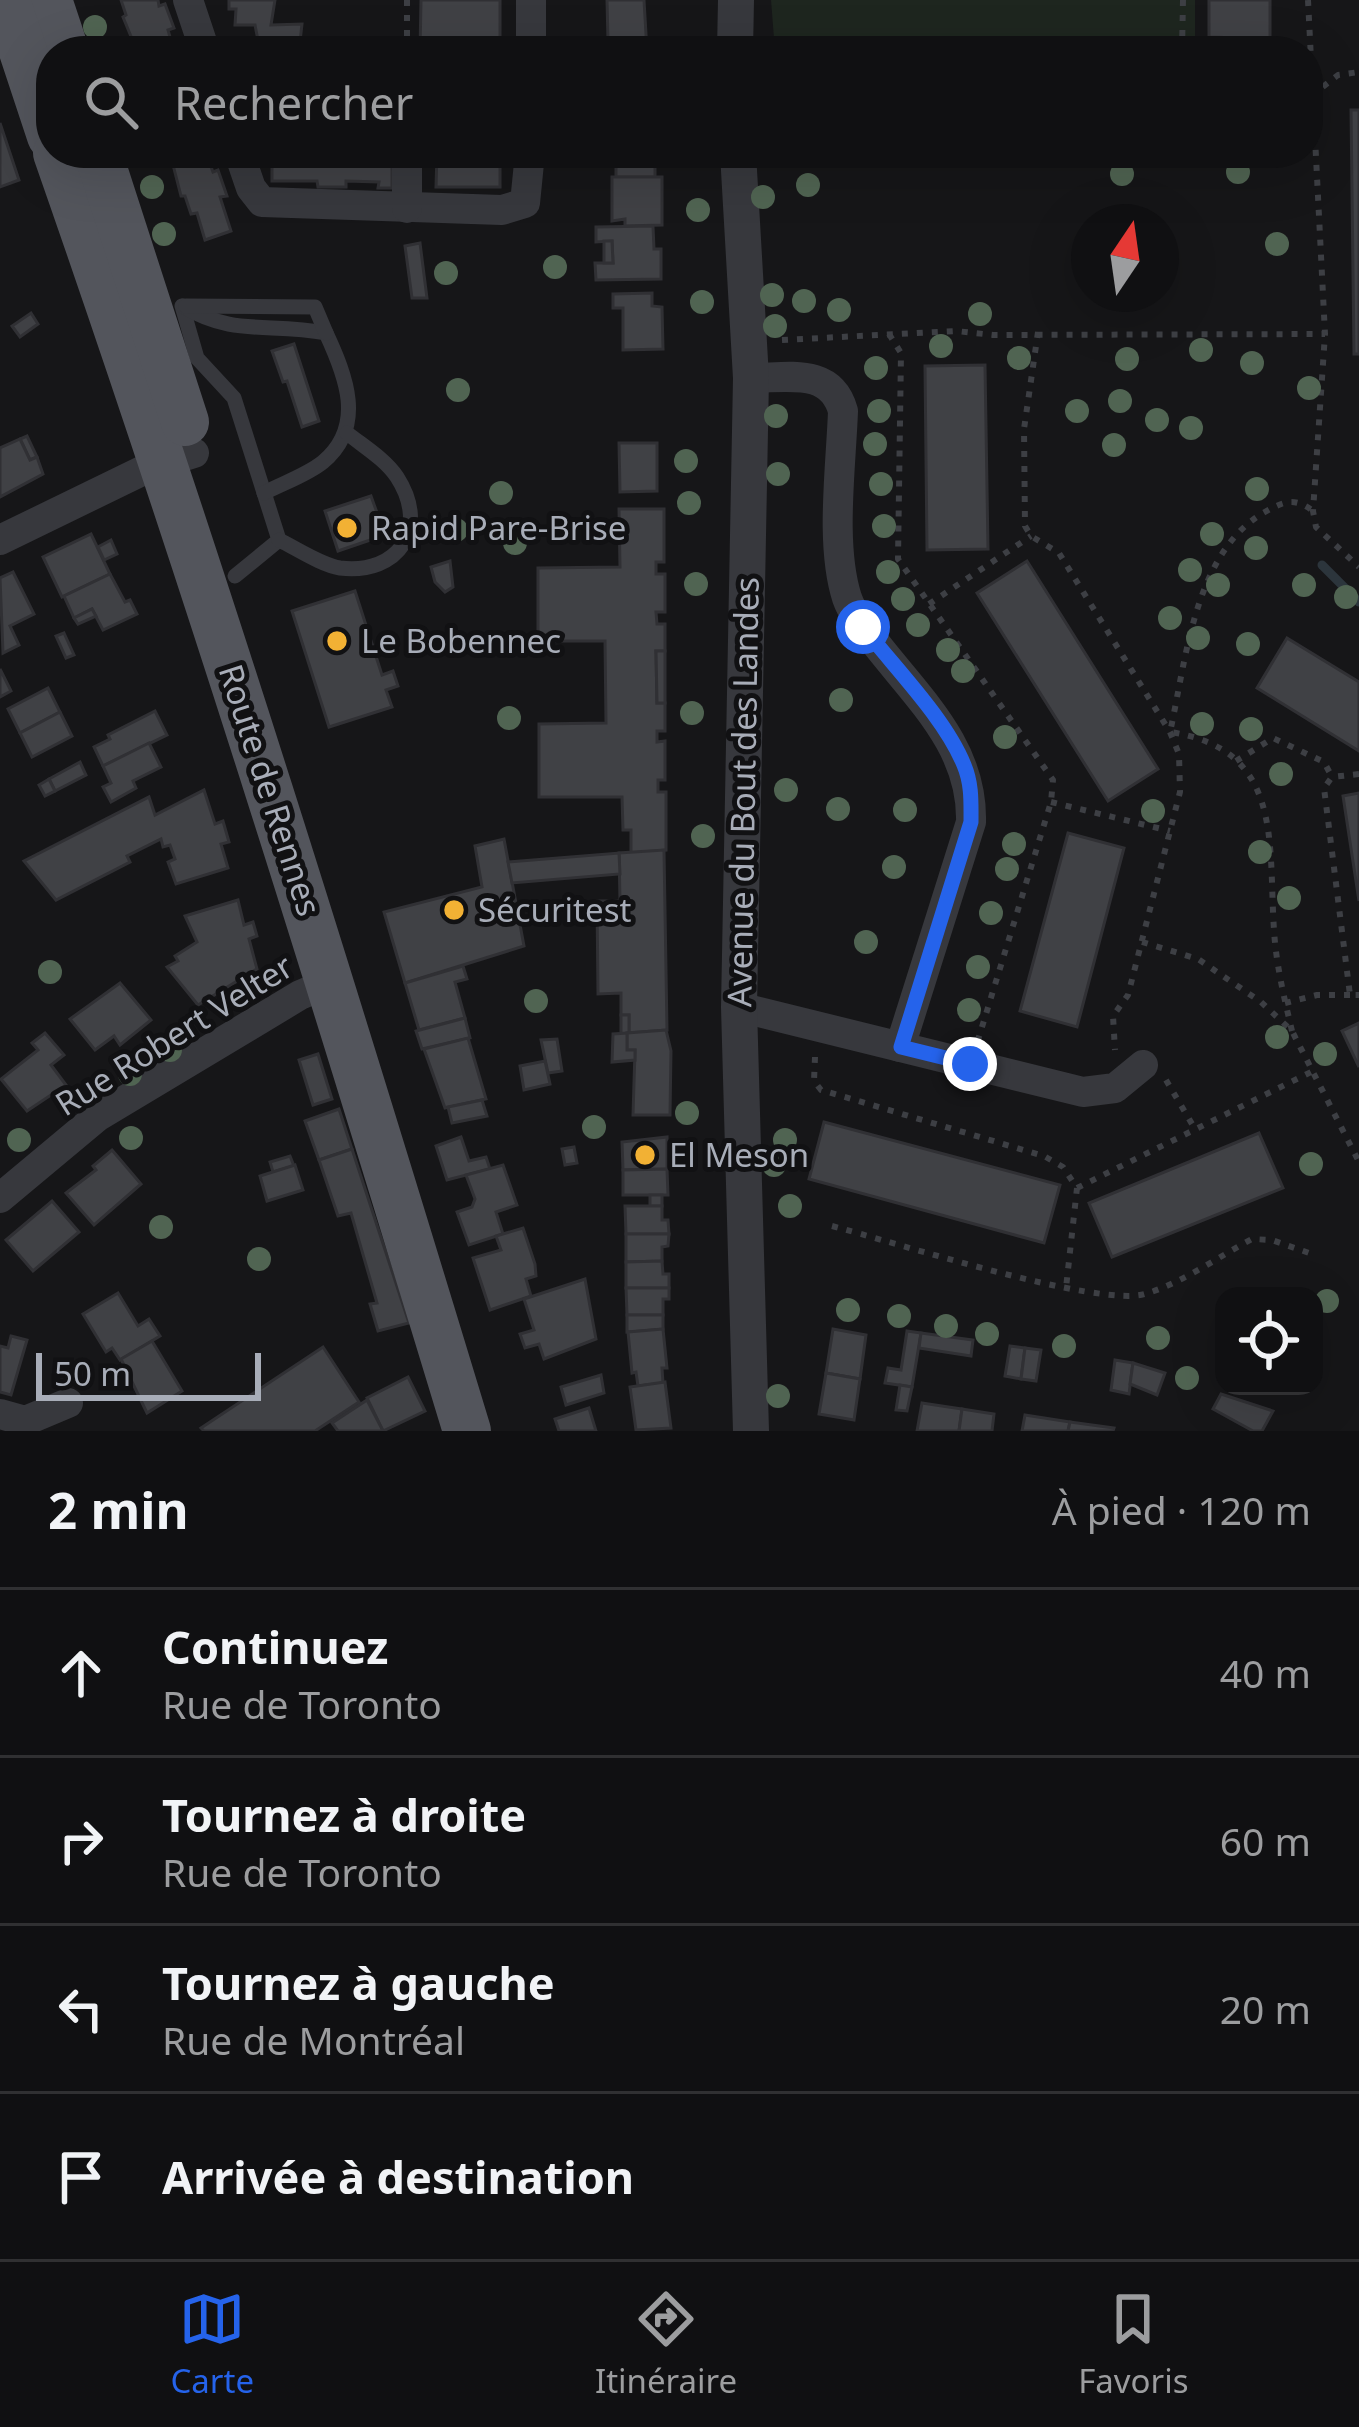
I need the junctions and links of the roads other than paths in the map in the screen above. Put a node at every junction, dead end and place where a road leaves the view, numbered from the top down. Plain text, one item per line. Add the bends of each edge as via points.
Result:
1 (188, 0) edge
2 (531, 0) edge
3 (736, 0) edge
4 (31, 2) edge
5 (36, 36) edge
6 (55, 36) edge
7 (200, 36) edge
8 (531, 36) edge
9 (735, 36) edge
10 (63, 168) edge
11 (105, 168) edge
12 (244, 168) edge
13 (407, 168) edge
14 (528, 168) edge
15 (739, 168) edge
16 (407, 208) junction
17 (164, 303) junction
18 (751, 378) junction
19 (347, 433) junction
20 (180, 458) junction
21 (264, 493) junction
22 (0, 540) edge
23 (279, 540) junction
24 (235, 576) junction
25 (331, 982) junction
26 (739, 1007) junction
27 (901, 1047) junction
28 (1135, 1072) road end
29 (0, 1198) edge
30 (68, 1403) dead end
31 (0, 1414) edge
32 (467, 1431) edge
33 (501, 1431) edge
34 (751, 1431) edge

1 - 7 street
2 - 8 street
3 - 9 street
4 - 5 main road
4 - 6 main road
10 - 20 main road, Route de Rennes
11 - 17 main road, Route de Rennes
12 - 16 street via 262,202
13 - 16 street
14 - 16 street via 525,203 502,210
15 - 18 street, Avenue du Bout des Landes
17 - 19 lane via 211,323 326,333 344,370
17 - 20 main road, Route de Rennes
17 - 21 lane via 197,358 234,398
18 - 26 street, Avenue du Bout des Landes
18 - 27 street via 816,379 839,396 847,599 944,730 972,793 971,822
19 - 21 lane via 322,462
19 - 23 lane via 396,475 407,499 409,538 399,554 338,568
20 - 22 street
20 - 24 main road, Route de Rennes
20 - 25 main road, Route de Rennes
21 - 23 lane
23 - 24 lane
24 - 33 main road, Route de Rennes
25 - 29 street, Rue Robert Velter via 97,1117
25 - 32 main road, Route de Rennes
26 - 27 street
26 - 34 street, Avenue du Bout des Landes
27 - 28 street via 1083,1092 1101,1092
30 - 31 street via 25,1421

